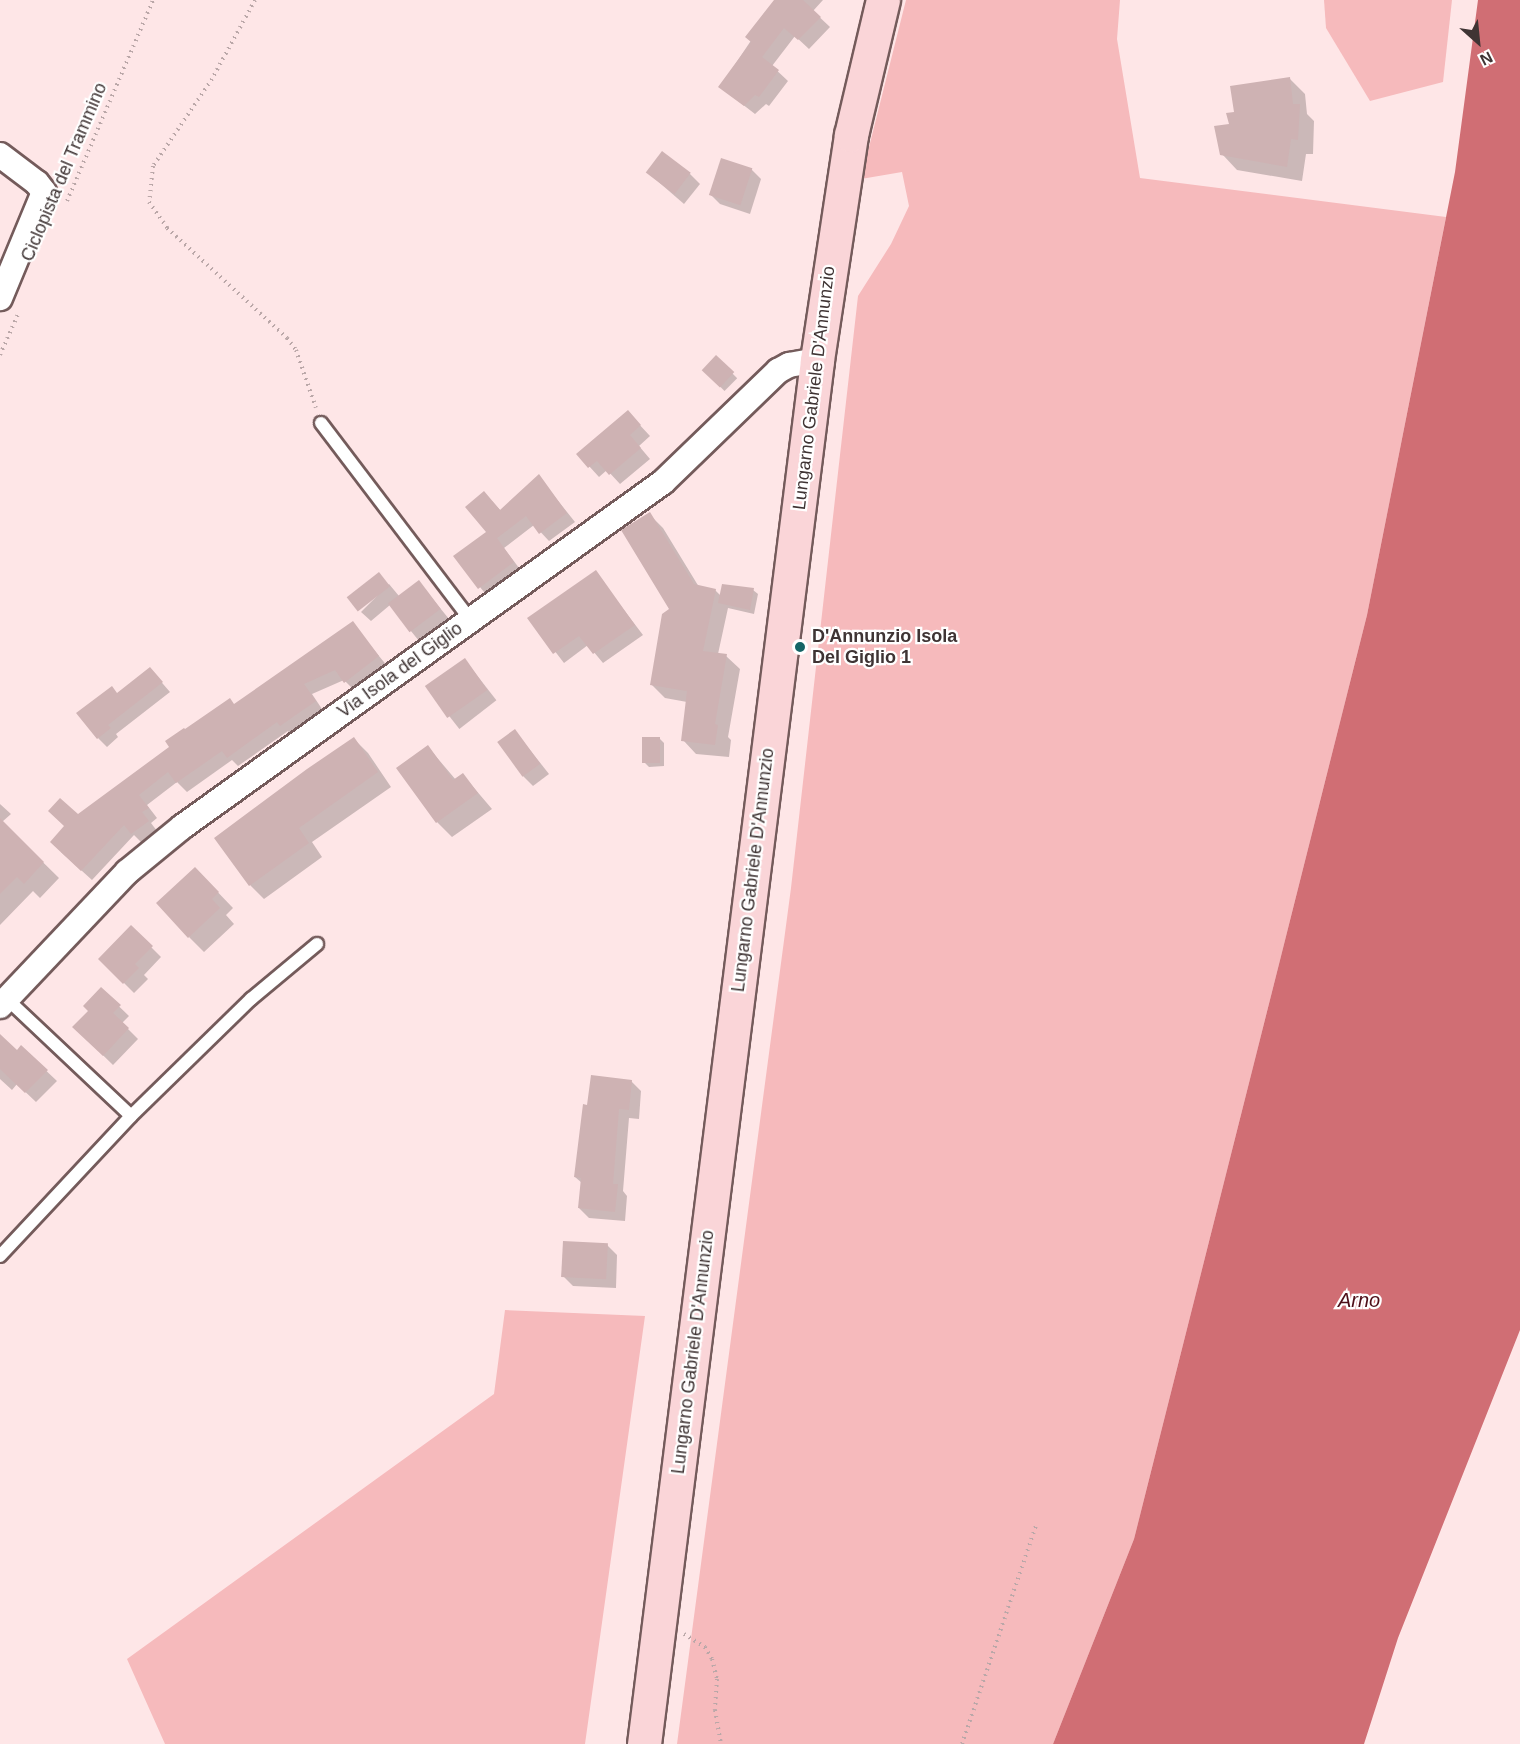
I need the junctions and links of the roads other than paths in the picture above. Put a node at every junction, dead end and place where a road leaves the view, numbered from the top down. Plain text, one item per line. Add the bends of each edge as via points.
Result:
1 (884, 0) edge
2 (0, 155) edge
3 (12, 299) edge
4 (817, 360) junction
5 (321, 423) road end
6 (470, 620) junction
7 (317, 944) dead end
8 (4, 1003) edge
9 (131, 1116) junction
10 (0, 1256) edge
11 (644, 1744) edge

1 - 4 main road, Lungarno Gabriele D'Annunzio via 851,135
2 - 3 street via 44,192
4 - 6 street, Via Isola del Giglio via 778,371 663,482
4 - 11 main road, Lungarno Gabriele D'Annunzio
5 - 6 lane
6 - 8 street, Via Isola del Giglio via 136,864
7 - 9 lane via 251,999
8 - 9 lane
9 - 10 lane

